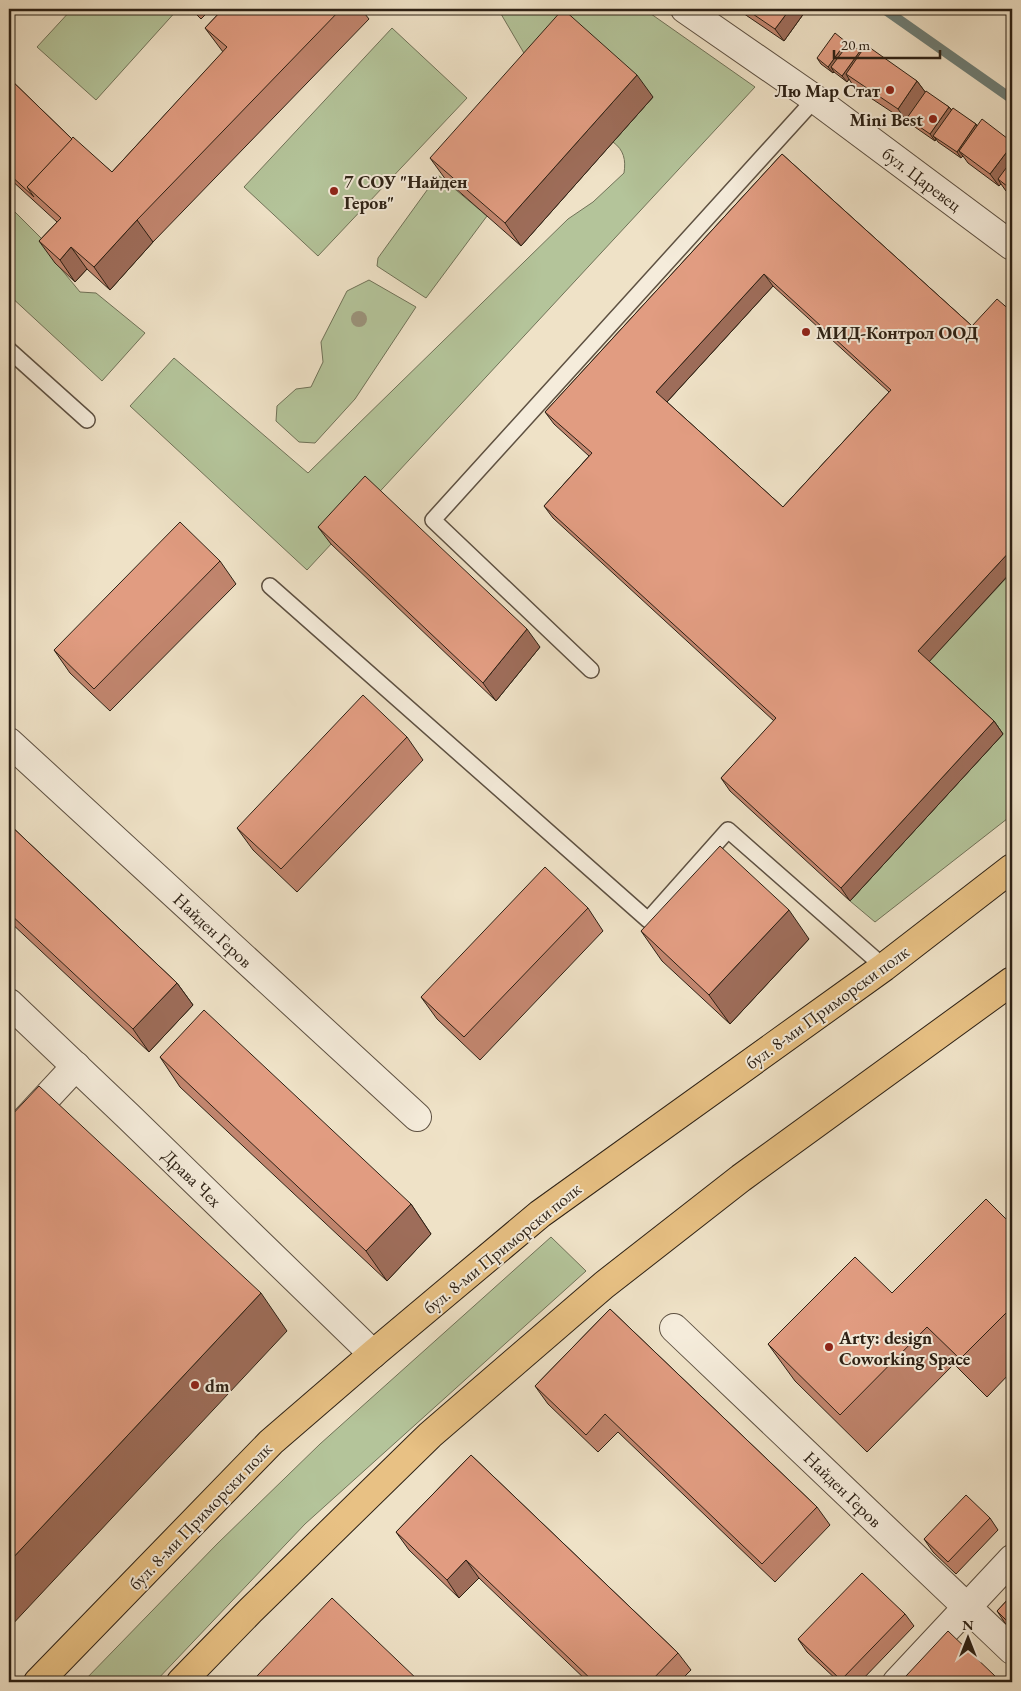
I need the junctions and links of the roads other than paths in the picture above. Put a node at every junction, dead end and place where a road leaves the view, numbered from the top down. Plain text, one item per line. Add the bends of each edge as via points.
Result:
1 (685, 9) edge
2 (815, 99) junction
3 (1012, 246) edge
4 (9, 350) edge
5 (88, 420) dead end
6 (270, 586) dead end
7 (591, 670) dead end
8 (9, 742) edge
9 (1012, 868) edge
10 (884, 967) junction
11 (1012, 981) edge
12 (9, 1003) edge
13 (76, 1066) junction
14 (417, 1117) dead end
15 (9, 1138) edge
16 (674, 1328) dead end
17 (373, 1354) junction
18 (1012, 1559) edge
19 (967, 1607) junction
20 (1012, 1650) edge
21 (38, 1682) edge
22 (181, 1682) edge
23 (897, 1682) edge

1 - 2 street, бул. Царевец
2 - 3 street, бул. Царевец
2 - 7 lane via 433,520
4 - 5 lane
6 - 10 lane via 648,920 728,830
8 - 14 street, Найден Геров
9 - 10 main road, бул. 8-ми Приморски полк
10 - 17 main road, бул. 8-ми Приморски полк via 540,1214
11 - 22 main road via 741,1178 604,1285 430,1435 250,1610
12 - 13 street, Драва Чех
13 - 15 street
13 - 17 street, Драва Чех
16 - 19 street, Найден Геров
17 - 21 main road, бул. 8-ми Приморски полк via 272,1442
18 - 19 street
19 - 20 street, Найден Геров
19 - 23 street

